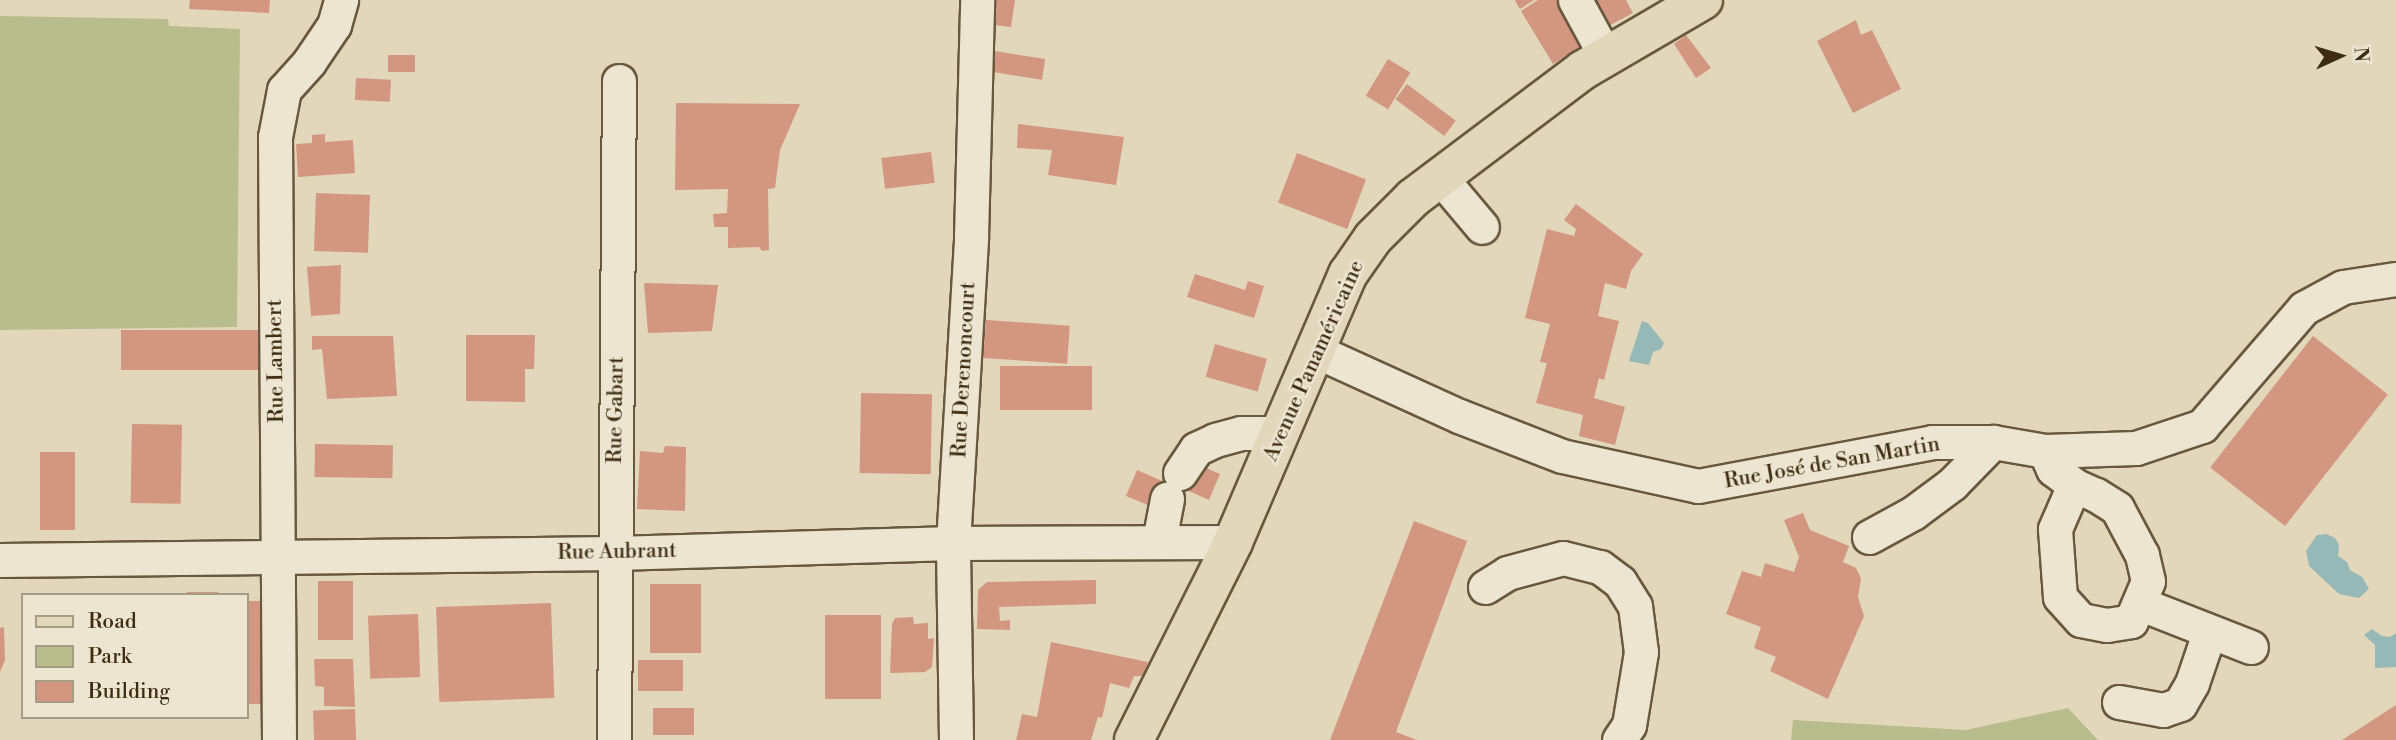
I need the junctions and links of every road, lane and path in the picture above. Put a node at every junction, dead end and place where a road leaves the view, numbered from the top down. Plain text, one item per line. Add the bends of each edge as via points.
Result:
1 (341, 0) edge
2 (977, 0) edge
3 (1575, 0) edge
4 (1703, 0) edge
5 (1605, 55) junction
6 (619, 81) dead end
7 (1440, 177) junction
8 (1482, 227) dead end
9 (2396, 279) edge
10 (1314, 350) junction
11 (1279, 433) junction
12 (1993, 442) junction
13 (2045, 451) junction
14 (2074, 485) junction
15 (1869, 537) dead end
16 (1159, 541) junction
17 (1233, 542) junction
18 (953, 543) junction
19 (614, 553) junction
20 (278, 557) junction
21 (0, 560) edge
22 (1485, 587) dead end
23 (2141, 604) junction
24 (2209, 633) junction
25 (2251, 647) dead end
26 (2119, 702) dead end
27 (279, 740) edge
28 (614, 740) edge
29 (956, 740) edge
30 (1134, 740) edge
31 (1619, 740) edge

1 - 20 street, Rue Lambert via 334,25 284,90 275,137
2 - 18 street, Rue Derenoncourt via 971,237
3 - 5 street
4 - 5 main road, Avenue Panaméricaine
5 - 7 main road, Avenue Panaméricaine
6 - 19 street, Rue Gabart
7 - 8 street
7 - 10 main road, Avenue Panaméricaine via 1394,214 1363,251
9 - 13 street, Rue José de San Martin via 2343,287 2304,308 2202,426 2136,448
10 - 11 main road, Avenue Panaméricaine
10 - 12 street, Rue José de San Martin via 1459,416 1562,456 1698,486 1932,442
11 - 16 street via 1241,433 1196,449 1174,486
11 - 17 main road, Avenue Panaméricaine
12 - 13 street, Rue José de San Martin
12 - 15 street via 1952,484
13 - 14 street via 2053,469
14 - 23 street via 2117,508 2142,555 2148,581
14 - 23 street via 2055,529 2060,597 2081,620 2107,625 2131,621
16 - 17 street, Rue Aubrant
16 - 18 street, Rue Aubrant
17 - 30 main road, Avenue Panaméricaine
18 - 19 street, Rue Aubrant
18 - 29 street, Rue Derenoncourt
19 - 20 street, Rue Aubrant
19 - 28 street, Rue Gabart
20 - 21 street, Rue Aubrant
20 - 27 street, Rue Lambert
22 - 31 street via 1507,573 1563,558 1600,567 1620,582 1635,606 1641,652 1629,725
23 - 24 street
24 - 25 street
24 - 26 street via 2180,704 2163,710

